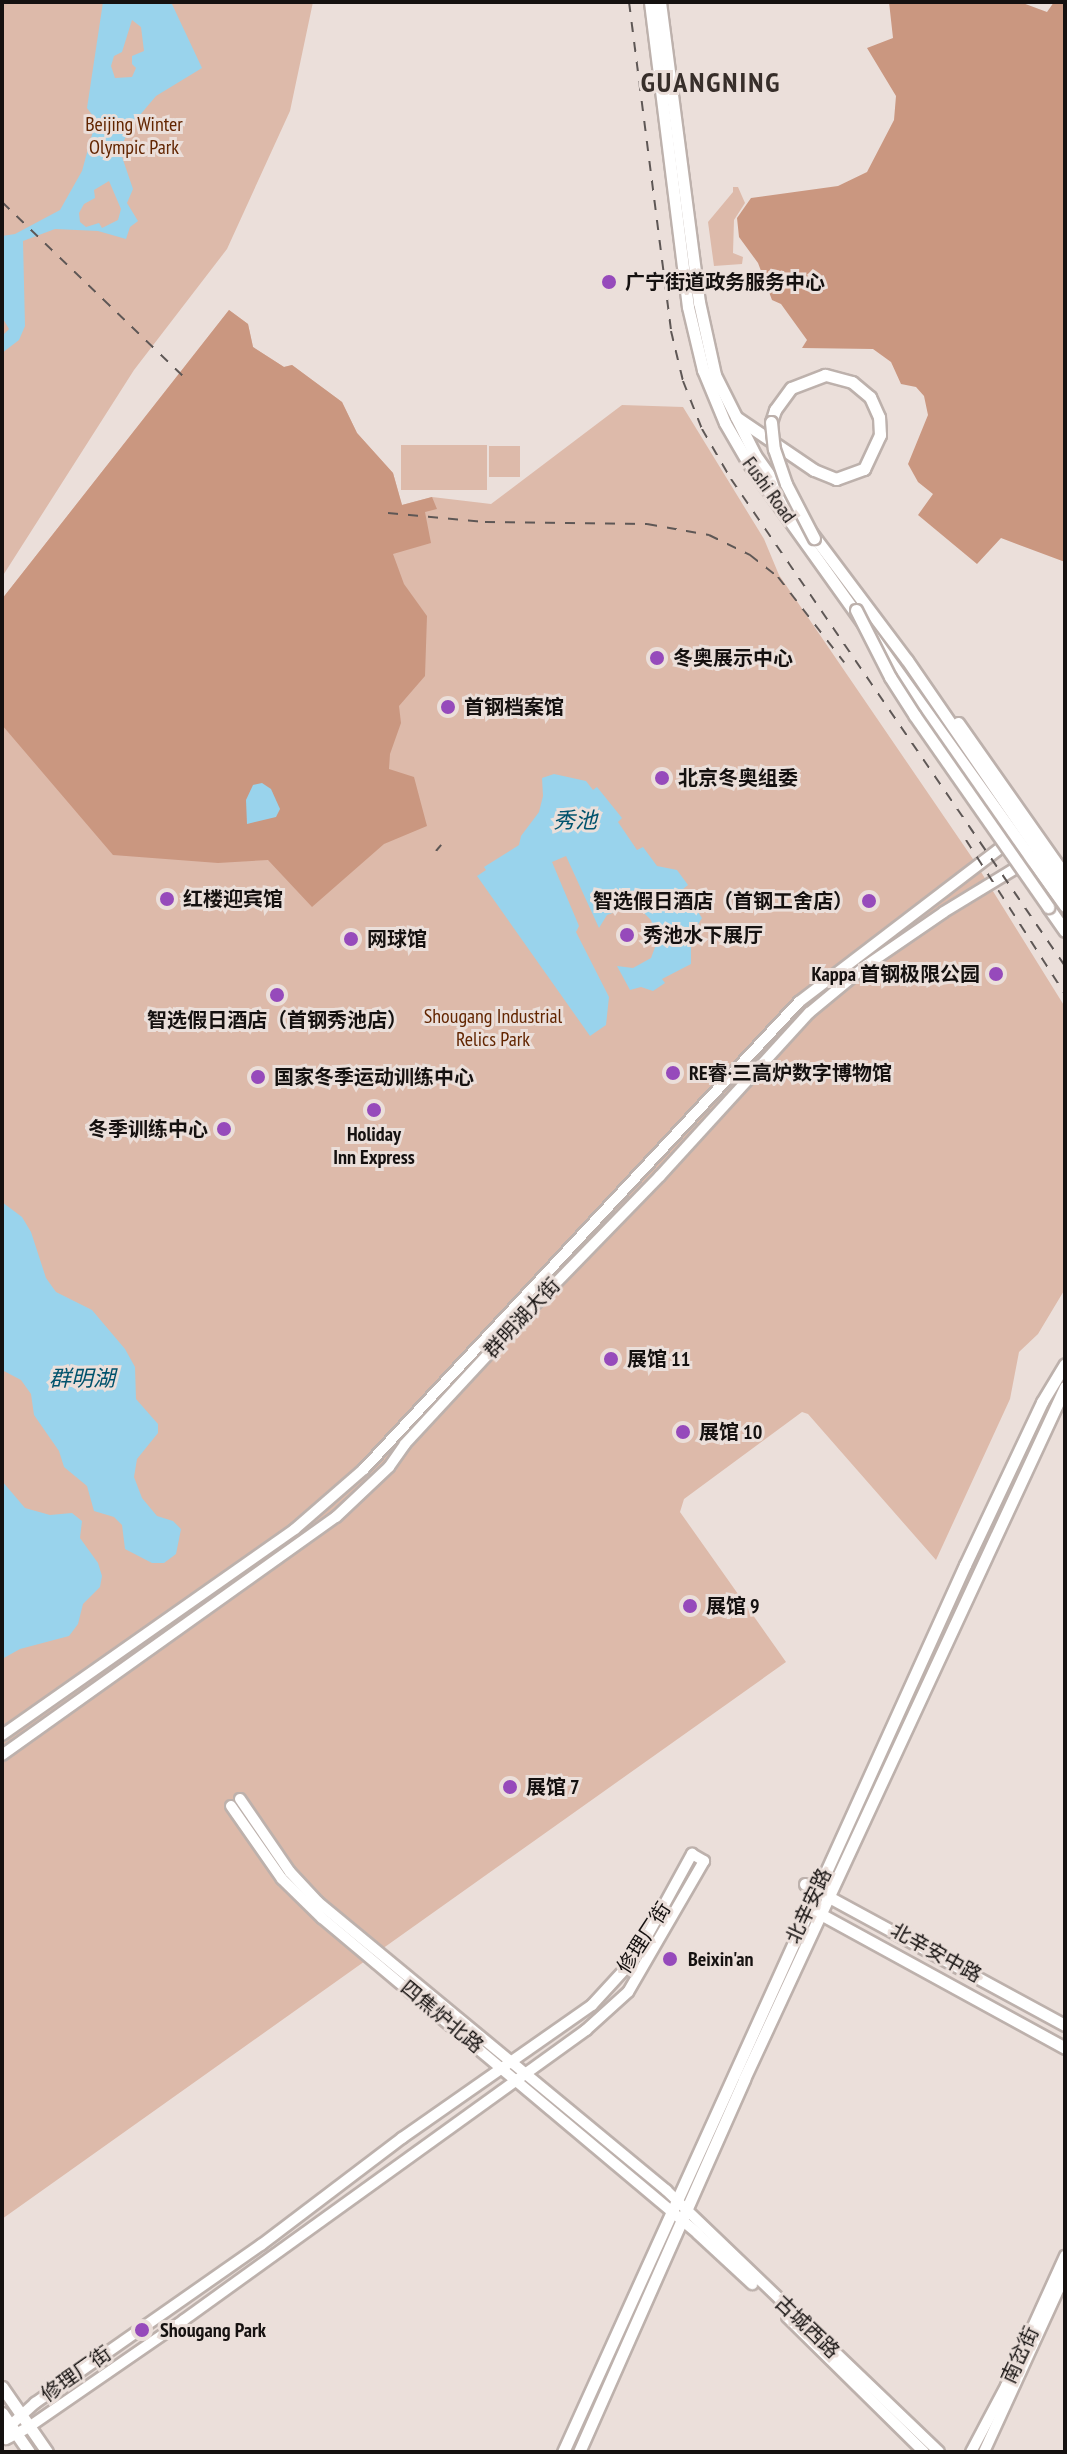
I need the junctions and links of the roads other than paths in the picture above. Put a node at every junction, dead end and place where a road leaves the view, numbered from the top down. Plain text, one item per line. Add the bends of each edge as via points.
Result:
1 (650, 2) edge
2 (660, 2) edge
3 (736, 417) dead end
4 (814, 538) junction
5 (856, 610) junction
6 (907, 660) junction
7 (1011, 840) dead end
8 (1026, 862) dead end
9 (1065, 875) edge
10 (1065, 890) edge
11 (1065, 906) edge
12 (1065, 931) edge
13 (1065, 1364) edge
14 (1065, 1387) edge
15 (2, 1735) edge
16 (2, 1755) edge
17 (810, 1886) junction
18 (830, 1896) junction
19 (807, 1907) junction
20 (821, 1913) junction
21 (1065, 2025) edge
22 (1065, 2048) edge
23 (513, 2063) junction
24 (503, 2069) junction
25 (526, 2073) junction
26 (516, 2080) junction
27 (676, 2200) junction
28 (670, 2213) junction
29 (685, 2217) junction
30 (1065, 2256) edge
31 (1065, 2275) edge
32 (2, 2387) edge
33 (2, 2413) edge
34 (21, 2415) junction
35 (29, 2427) junction
36 (9, 2433) edge
37 (29, 2452) edge
38 (47, 2452) edge
39 (563, 2452) edge
40 (579, 2452) edge
41 (924, 2452) edge
42 (939, 2452) edge
43 (971, 2452) edge
44 (984, 2452) edge

1 - 5 main road, Fushi Road via 688,307 703,370 747,461
2 - 4 main road, Fushi Road, bridge via 699,302 715,375 755,455
3 - 4 main road, bridge via 814,470 836,479 864,469 880,435 870,397 839,377 815,377 791,388 775,410 771,422 774,449
4 - 6 main road, Fushi Road
5 - 11 main road, Fushi Road, bridge
5 - 12 main road, bridge via 908,706
6 - 9 main road via 976,744
6 - 10 main road, Fushi Road
7 - 15 main road, 群明湖大街 via 799,1002 364,1469 295,1529
8 - 16 main road, 群明湖大街 via 867,965 809,1013 389,1467 336,1517
13 - 17 main road, 北辛安路
14 - 18 main road, 北辛安路
17 - 18 main road, 北辛安中路
17 - 19 main road, 北辛安路
18 - 20 main road, 北辛安路
18 - 21 main road, 北辛安中路
19 - 20 main road, 北辛安中路
19 - 27 main road, 北辛安路
20 - 22 main road, 北辛安中路
20 - 29 main road, 北辛安路
23 - 24 main road, 修理厂街
23 - 24 main road, 四焦炉北路 via 318,1902 236,1802 282,1879 302,1900
23 - 25 main road, 四焦炉北路
23 - 25 main road, 修理厂街 via 614,1984 652,1932 692,1854 704,1861 628,1992
24 - 26 main road, 四焦炉北路
24 - 34 main road, 修理厂街
25 - 26 main road, 修理厂街
25 - 27 main road, 四焦炉北路
26 - 28 main road, 四焦炉北路
26 - 35 main road, 修理厂街
27 - 28 main road, 北辛安路
27 - 29 main road, 古城西路
28 - 29 main road, 古城西路
28 - 39 main road, 北辛安路
29 - 40 main road, 北辛安路
29 - 41 main road, 古城西路
29 - 42 main road, 古城西路
30 - 43 main road, 南岔街
31 - 44 main road, 南岔街
32 - 34 main road
33 - 36 main road
34 - 35 main road
34 - 36 main road, 修理厂街
35 - 36 main road, 修理厂街
35 - 38 main road
36 - 37 main road

